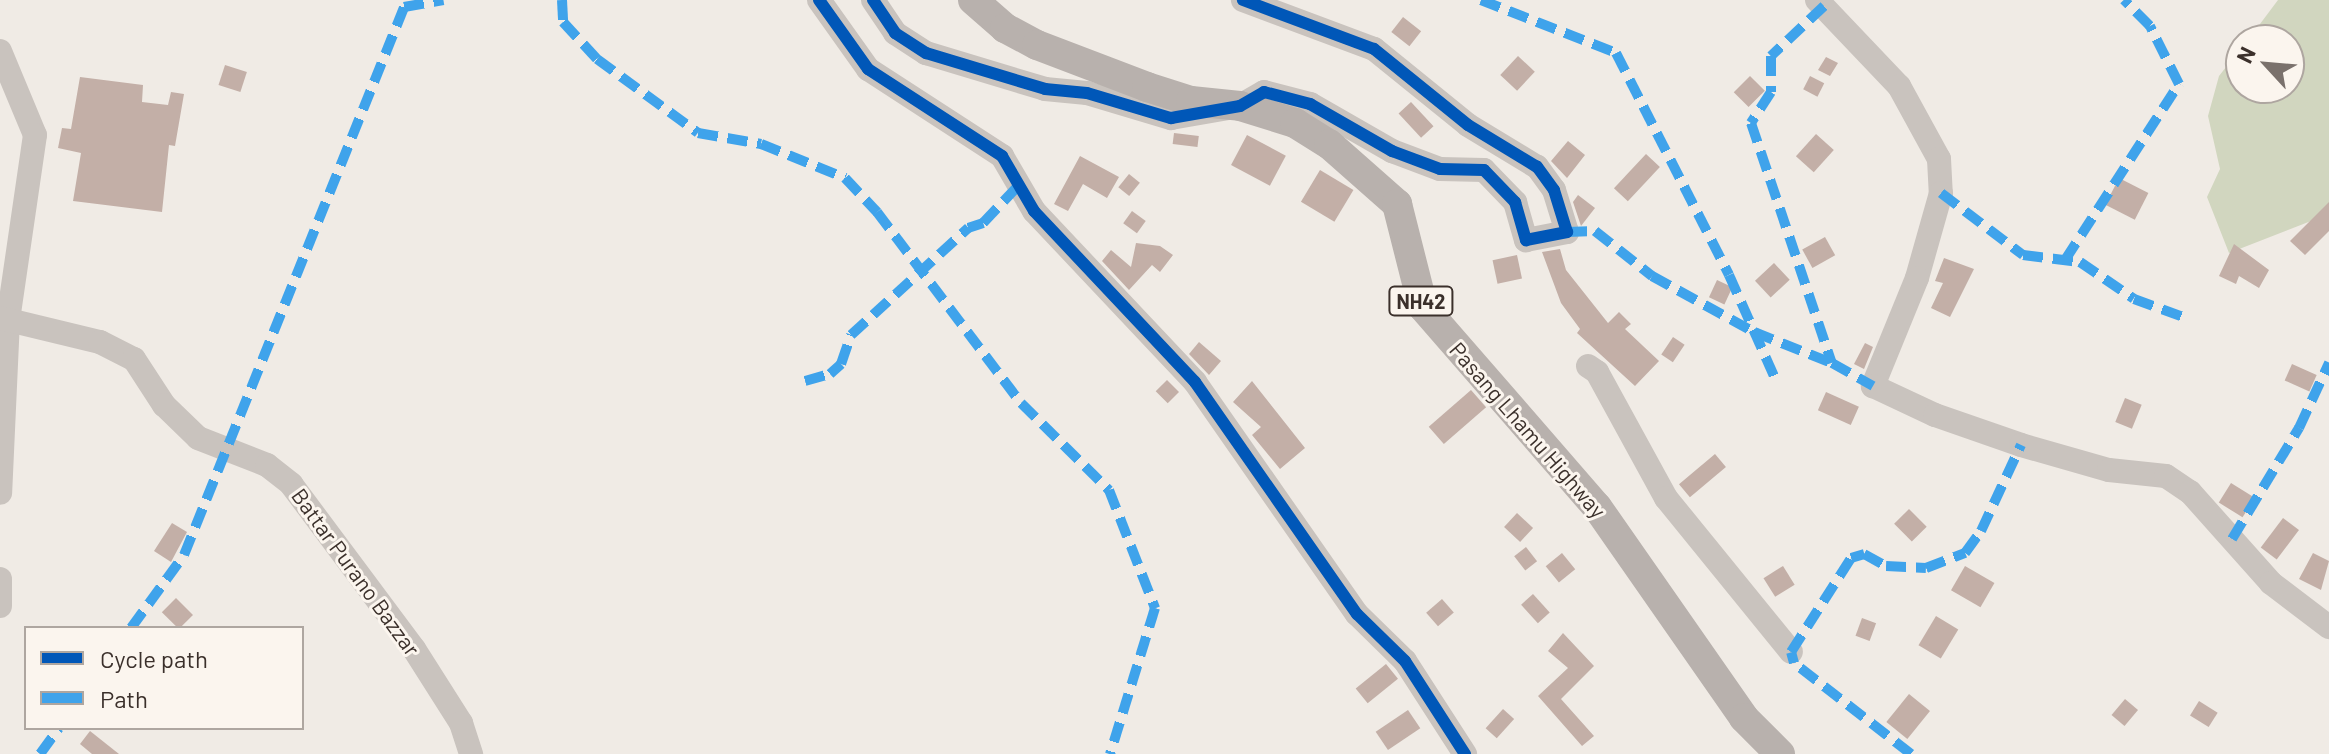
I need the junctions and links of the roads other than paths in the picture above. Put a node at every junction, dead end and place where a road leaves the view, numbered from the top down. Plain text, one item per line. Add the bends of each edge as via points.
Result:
1 (819, 0) edge
2 (873, 0) edge
3 (973, 0) edge
4 (1243, 0) edge
5 (1817, 0) edge
6 (0, 51) edge
7 (1240, 106) junction
8 (4, 319) edge
9 (1588, 366) dead end
10 (0, 493) edge
11 (0, 579) edge
12 (0, 606) edge
13 (2329, 627) edge
14 (1791, 652) dead end
15 (471, 754) edge
16 (1465, 754) edge
17 (1780, 754) edge

1 - 16 street via 868,69 1002,156 1034,211 1195,382 1357,614 1405,661
2 - 7 street via 895,33 926,53 1003,78 1087,93 1171,118
3 - 7 main road, Pasang Lhamu Highway / NH42 via 1005,28 1037,45 1191,101
4 - 7 street via 1374,49 1468,125 1537,167 1554,190 1567,232 1526,240 1515,202 1484,170 1440,169 1392,151 1310,104 1280,96 1264,92
5 - 13 street via 1899,86 1939,159 1941,193 1917,278 1873,386 2021,445 2109,470 2166,476 2190,492 2271,583
6 - 8 street via 35,135
7 - 17 main road, Pasang Lhamu Highway / NH42 via 1295,123 1329,144 1397,204 1423,307 1597,507 1744,718
8 - 10 street
8 - 15 street, Battar Purano Bazzar via 100,342 134,359 164,405 191,432 267,465 291,484 414,649 461,723
9 - 14 street via 1597,372 1666,498
11 - 12 street

